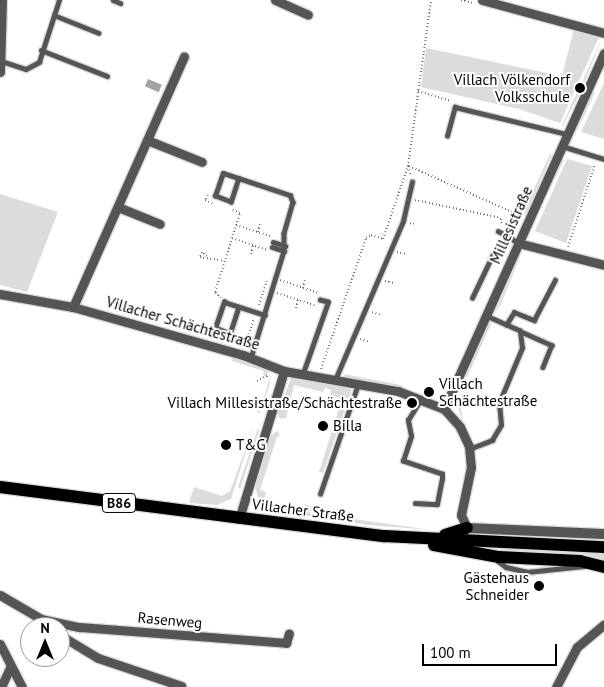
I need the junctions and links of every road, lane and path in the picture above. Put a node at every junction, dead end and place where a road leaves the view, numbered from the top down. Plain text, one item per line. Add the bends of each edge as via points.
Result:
1 (2, 0) edge
2 (59, 0) edge
3 (113, 0) edge
4 (275, 0) edge
5 (431, 0) edge
6 (482, 0) edge
7 (120, 3) dead end
8 (54, 15) junction
9 (308, 15) dead end
10 (99, 33) dead end
11 (604, 33) edge
12 (41, 50) junction
13 (604, 53) edge
14 (184, 56) dead end
15 (1, 61) junction
16 (0, 72) edge
17 (107, 76) dead end
18 (418, 90) junction
19 (455, 107) junction
20 (567, 134) junction
21 (448, 136) dead end
22 (147, 140) junction
23 (562, 146) junction
24 (598, 157) junction
25 (604, 158) edge
26 (202, 162) dead end
27 (408, 166) junction
28 (239, 178) junction
29 (412, 182) joint
30 (215, 196) junction
31 (408, 199) junction
32 (221, 206) dead end
33 (118, 207) junction
34 (227, 208) dead end
35 (521, 216) dead end
36 (160, 224) dead end
37 (260, 224) dead end
38 (236, 225) junction
39 (258, 232) junction
40 (500, 232) joint
41 (508, 236) junction
42 (232, 238) junction
43 (518, 243) junction
44 (253, 245) junction
45 (271, 246) joint
46 (285, 246) junction
47 (567, 249) dead end
48 (390, 251) junction
49 (250, 254) dead end
50 (407, 254) dead end
51 (207, 256) dead end
52 (224, 262) junction
53 (604, 265) edge
54 (268, 277) dead end
55 (276, 279) junction
56 (305, 280) dead end
57 (378, 280) junction
58 (555, 280) dead end
59 (394, 283) dead end
60 (302, 288) junction
61 (272, 291) junction
62 (0, 294) edge
63 (472, 298) dead end
64 (224, 299) dead end
65 (298, 300) junction
66 (320, 300) dead end
67 (328, 302) junction
68 (74, 307) junction
69 (239, 307) junction
70 (296, 308) dead end
71 (326, 308) junction
72 (365, 309) junction
73 (256, 313) junction
74 (265, 315) junction
75 (382, 315) dead end
76 (486, 316) junction
77 (506, 325) junction
78 (520, 331) junction
79 (354, 336) junction
80 (369, 342) dead end
81 (247, 356) junction
82 (543, 367) dead end
83 (321, 368) dead end
84 (284, 371) junction
85 (303, 373) junction
86 (268, 378) dead end
87 (335, 380) junction
88 (257, 381) dead end
89 (358, 384) junction
90 (421, 398) junction
91 (444, 409) junction
92 (469, 449) junction
93 (0, 487) edge
94 (320, 494) dead end
95 (415, 503) dead end
96 (239, 519) junction
97 (467, 528) junction
98 (604, 534) edge
99 (384, 536) junction
100 (428, 538) junction
101 (604, 547) edge
102 (604, 567) edge
103 (0, 595) edge
104 (38, 617) edge
105 (604, 624) edge
106 (70, 625) edge
107 (289, 633) dead end
108 (70, 640) edge
109 (0, 644) edge
110 (10, 668) junction
111 (1, 684) edge
112 (181, 686) edge
113 (22, 687) edge
114 (556, 687) edge

1 - 15 street
2 - 8 lane
3 - 7 lane
4 - 9 street
5 - 18 path
6 - 11 street
8 - 10 lane
8 - 12 lane
12 - 15 lane via 39,62 33,68
12 - 17 lane
13 - 20 street, Millesistraße
14 - 22 street
15 - 16 street
18 - 19 path via 449,99
18 - 27 path
19 - 20 lane
19 - 21 lane
20 - 23 street, Millesistraße
22 - 26 street
22 - 33 street
23 - 24 lane
23 - 43 street, Millesistraße
24 - 25 lane
24 - 47 path
27 - 29 path
27 - 35 path
27 - 83 path via 384,239 371,235 366,238
28 - 30 lane via 223,173
28 - 30 lane via 231,202
28 - 46 lane via 290,195 293,202
29 - 31 lane
30 - 32 path via 208,195 205,200
31 - 40 path via 496,217 501,220
31 - 48 lane
33 - 36 street
33 - 68 street
34 - 38 path via 240,213
37 - 39 path
38 - 39 path
38 - 42 path
39 - 46 path
40 - 41 lane
41 - 43 lane
41 - 63 lane via 494,252
42 - 44 path
42 - 52 path
43 - 53 street
43 - 76 street, Millesistraße
44 - 45 path
44 - 49 path
45 - 46 lane
46 - 55 lane
48 - 50 path
48 - 57 lane
51 - 52 path
52 - 64 path via 215,292 216,296
54 - 73 path
55 - 60 path
55 - 61 lane
56 - 60 path
57 - 59 path
57 - 72 lane
58 - 77 lane via 534,320 514,312
60 - 67 path via 329,296
61 - 65 path
61 - 74 lane
62 - 68 street, Villacher Schächtestraße
65 - 70 path
65 - 71 path
66 - 67 lane
67 - 71 lane
68 - 81 street, Villacher Schächtestraße
69 - 69 lane via 224,302 215,328 230,334
69 - 73 lane
71 - 85 lane
72 - 75 path
72 - 79 lane
73 - 74 lane
73 - 81 path
74 - 81 lane
76 - 77 lane
76 - 91 street, Millesistraße
77 - 78 lane
78 - 82 lane via 552,344
78 - 92 lane via 522,348 499,403 501,425 492,440
79 - 80 path
79 - 87 lane
81 - 84 street, Villacher Schächtestraße
84 - 85 street, Villacher Schächtestraße
84 - 96 street
85 - 87 street, Villacher Schächtestraße
86 - 88 path
87 - 89 street, Villacher Schächtestraße
89 - 90 street, Villacher Schächtestraße
89 - 94 lane
90 - 91 street, Villacher Schächtestraße
90 - 95 lane via 408,420 411,436 403,461 442,474 442,478 437,504
91 - 92 street, Villacher Schächtestraße via 460,427
92 - 97 street, Villacher Schächtestraße via 471,467 460,514
93 - 96 main road, Villacher Straße / B86
96 - 99 main road, Villacher Straße / B86
97 - 98 street
97 - 100 main road
99 - 100 main road, Villacher Straße / B86
99 - 102 main road via 490,555 590,562
100 - 101 main road, Villacher Straße / B86
103 - 104 street, Rasenweg
105 - 114 street via 577,647
106 - 107 street, Rasenweg via 286,643
108 - 112 street via 98,658
109 - 110 street
110 - 111 street
110 - 113 street

